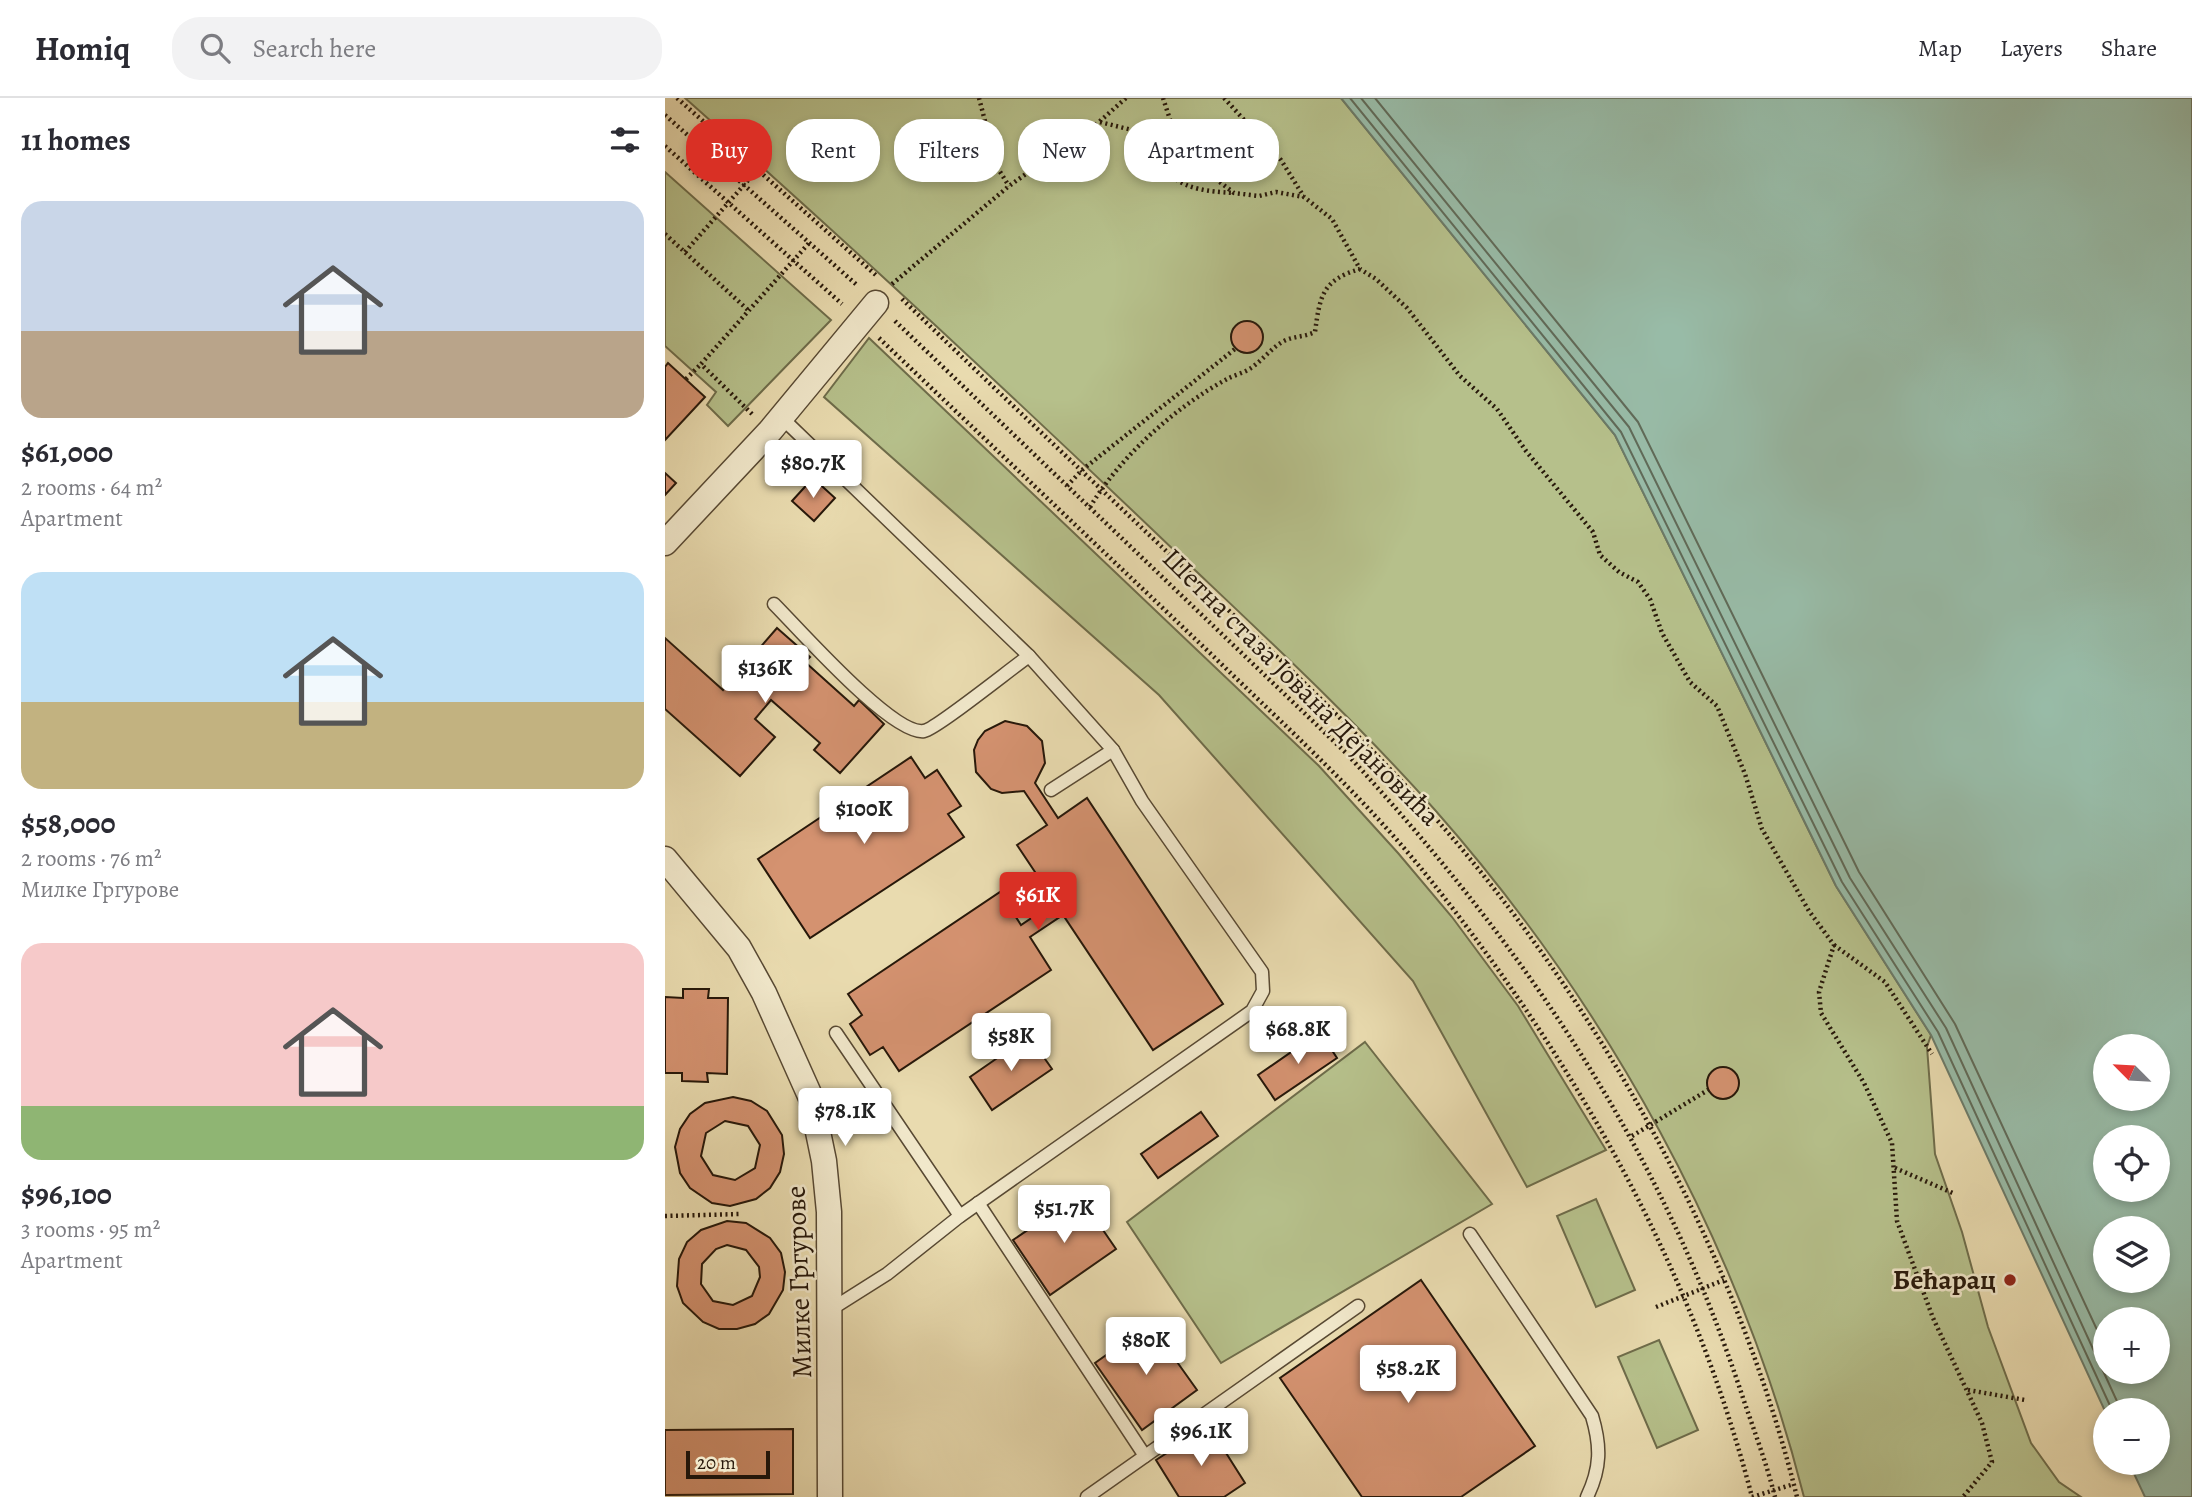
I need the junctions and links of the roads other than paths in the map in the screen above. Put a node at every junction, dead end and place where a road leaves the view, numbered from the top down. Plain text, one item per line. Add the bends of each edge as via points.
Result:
1 (868, 312) road end
2 (775, 424) junction
3 (665, 543) edge
4 (774, 604) dead end
5 (1029, 656) junction
6 (1113, 750) junction
7 (1051, 790) dead end
8 (665, 859) edge
9 (836, 1033) dead end
10 (978, 1203) junction
11 (960, 1216) junction
12 (1470, 1234) dead end
13 (1358, 1306) dead end
14 (830, 1310) junction
15 (1145, 1456) junction
16 (830, 1497) edge
17 (1087, 1497) edge
18 (1587, 1497) edge

1 - 2 street
2 - 3 street
2 - 5 lane
4 - 5 lane via 875,706 907,729 929,729
5 - 6 lane
6 - 7 lane
6 - 10 lane via 1142,801 1262,972 1263,991 1252,1011
8 - 14 street, Милке Гргурове via 739,948 811,1098 829,1212
9 - 11 lane
10 - 11 lane
10 - 15 lane
11 - 14 lane via 887,1274
12 - 18 lane via 1592,1416 1600,1442 1598,1474
13 - 15 lane
14 - 16 street, Милке Гргурове
15 - 17 lane

